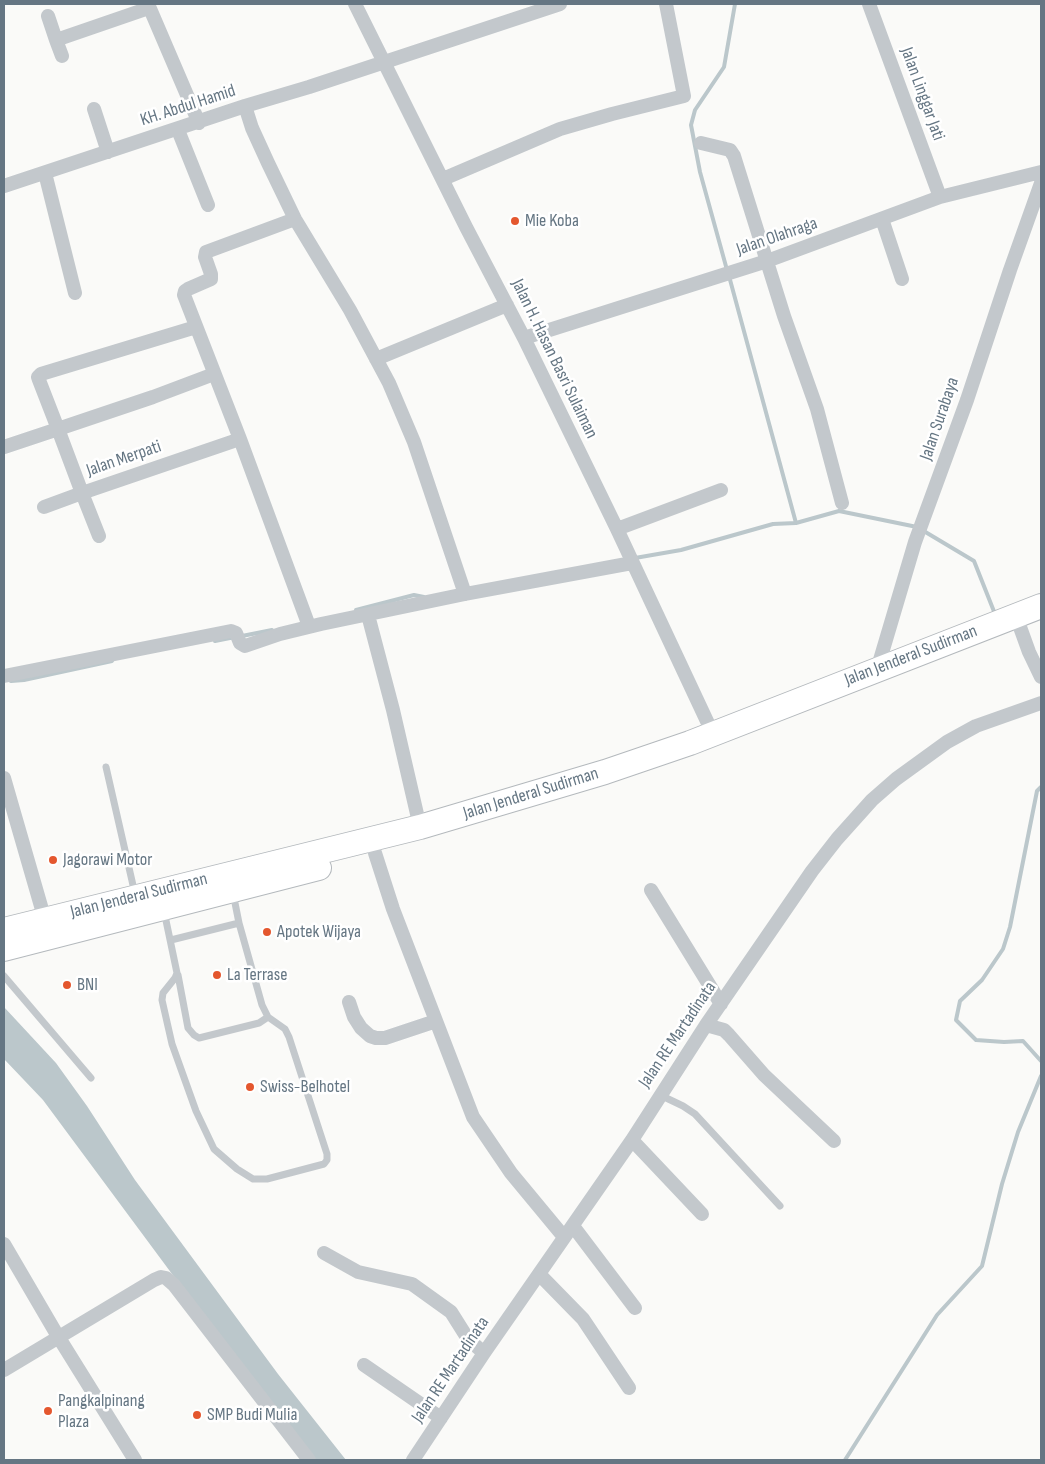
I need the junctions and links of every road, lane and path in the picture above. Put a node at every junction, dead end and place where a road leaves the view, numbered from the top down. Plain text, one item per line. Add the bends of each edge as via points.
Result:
1 (355, 4) edge
2 (560, 4) edge
3 (666, 4) edge
4 (869, 4) edge
5 (148, 6) edge
6 (48, 16) dead end
7 (56, 40) junction
8 (62, 56) dead end
9 (383, 62) junction
10 (245, 106) junction
11 (94, 109) dead end
12 (199, 123) junction
13 (178, 130) junction
14 (701, 143) dead end
15 (108, 152) junction
16 (45, 172) junction
17 (1041, 172) edge
18 (443, 179) junction
19 (1041, 182) edge
20 (4, 186) edge
21 (940, 197) junction
22 (208, 205) dead end
23 (882, 219) junction
24 (295, 220) junction
25 (767, 261) junction
26 (902, 279) dead end
27 (75, 293) dead end
28 (507, 304) junction
29 (196, 327) junction
30 (524, 338) junction
31 (376, 359) junction
32 (214, 374) junction
33 (58, 429) junction
34 (240, 439) junction
35 (4, 447) edge
36 (721, 490) dead end
37 (82, 494) junction
38 (842, 503) dead end
39 (44, 507) dead end
40 (617, 529) junction
41 (99, 536) dead end
42 (630, 559) junction
43 (464, 590) junction
44 (1041, 606) edge
45 (368, 615) junction
46 (307, 622) junction
47 (1026, 624) edge
48 (877, 670) junction
49 (4, 676) edge
50 (1041, 677) edge
51 (1041, 702) edge
52 (713, 734) junction
53 (106, 767) dead end
54 (4, 778) edge
55 (420, 827) junction
56 (375, 853) junction
57 (230, 882) junction
58 (652, 890) dead end
59 (136, 897) junction
60 (163, 909) junction
61 (44, 920) junction
62 (239, 923) junction
63 (4, 930) edge
64 (170, 940) junction
65 (4, 949) edge
66 (178, 973) junction
67 (4, 976) edge
68 (348, 1002) dead end
69 (722, 1004) junction
70 (268, 1017) junction
71 (436, 1021) junction
72 (706, 1025) junction
73 (90, 1078) dead end
74 (660, 1095) junction
75 (632, 1140) junction
76 (834, 1141) dead end
77 (780, 1206) dead end
78 (702, 1214) dead end
79 (568, 1231) junction
80 (4, 1239) edge
81 (4, 1244) edge
82 (324, 1253) dead end
83 (539, 1274) junction
84 (635, 1308) dead end
85 (59, 1336) junction
86 (484, 1353) junction
87 (364, 1365) dead end
88 (4, 1370) edge
89 (629, 1388) dead end
90 (441, 1418) junction
91 (135, 1460) edge
92 (309, 1460) edge
93 (413, 1460) edge

1 - 9 street, Jalan H. Hasan Basri Sulaiman
2 - 9 street, KH. Abdul Hamid
3 - 18 street via 684,96 560,129
4 - 21 street, Jalan Linggar Jati
5 - 7 street
5 - 12 street
6 - 7 street
7 - 8 street
9 - 10 street, KH. Abdul Hamid
9 - 18 street, Jalan H. Hasan Basri Sulaiman
10 - 12 street, KH. Abdul Hamid
10 - 24 street
11 - 15 street
12 - 13 street, KH. Abdul Hamid
13 - 15 street, KH. Abdul Hamid
13 - 22 street
14 - 25 street via 733,153
15 - 16 street, KH. Abdul Hamid
16 - 20 street, KH. Abdul Hamid
16 - 27 street
17 - 21 street, Jalan Olahraga
18 - 28 street, Jalan H. Hasan Basri Sulaiman
19 - 48 street, Jalan Surabaya via 914,542
21 - 23 street, Jalan Olahraga
23 - 25 street, Jalan Olahraga
23 - 26 street
24 - 29 street via 206,252 211,279 184,293
24 - 31 street
25 - 30 street, Jalan Olahraga
25 - 38 street via 817,409
28 - 30 street, Jalan H. Hasan Basri Sulaiman
28 - 31 street
29 - 32 street
29 - 33 street, Jalan Merpati via 40,374 39,380
30 - 40 street, Jalan H. Hasan Basri Sulaiman
31 - 43 street via 414,442
32 - 33 street
32 - 34 street
33 - 35 street
33 - 37 street, Jalan Merpati
34 - 37 street, Jalan Merpati
34 - 46 street
36 - 40 street
37 - 39 street
37 - 41 street
40 - 42 street, Jalan H. Hasan Basri Sulaiman
42 - 43 street
42 - 52 street, Jalan H. Hasan Basri Sulaiman
43 - 45 street
44 - 47 highway, Jalan Jenderal Sudirman
45 - 46 street
45 - 55 street
46 - 49 street via 249,645 243,645 238,638 226,632
47 - 48 highway, Jalan Jenderal Sudirman
47 - 50 street via 1035,666
47 - 56 highway, Jalan Jenderal Sudirman via 628,780
48 - 52 highway, Jalan Jenderal Sudirman
51 - 69 street, Jalan RE Martadinata via 976,726 948,742 872,800 812,870
52 - 55 highway, Jalan Jenderal Sudirman via 604,772
53 - 59 lane
54 - 61 street
55 - 57 highway, Jalan Jenderal Sudirman
56 - 57 highway, Jalan Jenderal Sudirman
56 - 71 street
57 - 59 highway, Jalan Jenderal Sudirman
57 - 60 highway, Jalan Jenderal Sudirman
57 - 62 lane
58 - 69 street
59 - 61 highway, Jalan Jenderal Sudirman
60 - 64 lane
60 - 65 highway, Jalan Jenderal Sudirman
61 - 63 highway, Jalan Jenderal Sudirman
62 - 64 lane
62 - 70 lane
64 - 66 lane
66 - 70 lane via 188,1028 199,1038 259,1023
66 - 70 lane via 163,993 162,1000 172,1044 196,1111 214,1149 237,1170 253,1179 267,1179 324,1164 327,1160 285,1029
67 - 73 lane
68 - 71 street via 361,1028 376,1038
69 - 72 street, Jalan RE Martadinata
71 - 79 street via 476,1124 511,1173
72 - 74 street, Jalan RE Martadinata
72 - 76 street via 724,1030 759,1070
74 - 75 street, Jalan RE Martadinata
74 - 77 lane via 695,1114
75 - 78 street
75 - 79 street, Jalan RE Martadinata
79 - 83 street, Jalan RE Martadinata
79 - 84 street
80 - 85 street
81 - 85 street
82 - 86 street via 358,1272 412,1284 451,1312 468,1339
83 - 86 street, Jalan RE Martadinata
83 - 89 street via 583,1319
85 - 88 street
85 - 91 street
85 - 92 street via 157,1278 166,1278 174,1284
86 - 90 street, Jalan RE Martadinata
87 - 90 street
90 - 93 street, Jalan RE Martadinata

